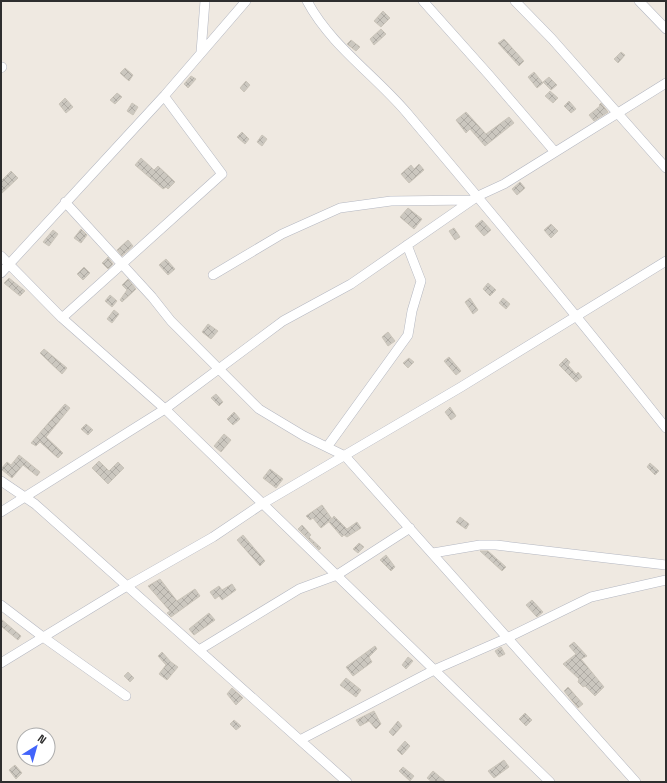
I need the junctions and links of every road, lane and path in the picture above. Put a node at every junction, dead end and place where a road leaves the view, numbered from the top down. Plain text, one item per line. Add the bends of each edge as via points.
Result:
1 (205, 1) edge
2 (246, 1) edge
3 (307, 1) edge
4 (423, 1) edge
5 (515, 1) edge
6 (639, 1) edge
7 (666, 29) edge
8 (201, 52) junction
9 (666, 83) edge
10 (164, 96) junction
11 (618, 114) junction
12 (555, 152) junction
13 (666, 168) edge
14 (475, 198) junction
15 (65, 202) junction
16 (407, 245) junction
17 (1, 256) edge
18 (666, 261) edge
19 (9, 264) junction
20 (120, 264) junction
21 (1, 273) edge
22 (213, 275) dead end
23 (577, 315) junction
24 (62, 318) junction
25 (219, 369) junction
26 (165, 409) junction
27 (666, 428) edge
28 (327, 447) junction
29 (345, 456) junction
30 (1, 481) edge
31 (26, 498) junction
32 (262, 504) junction
33 (1, 512) edge
34 (410, 528) junction
35 (433, 553) junction
36 (666, 565) edge
37 (337, 575) junction
38 (666, 580) edge
39 (127, 586) junction
40 (1, 605) edge
41 (43, 637) junction
42 (507, 638) junction
43 (199, 650) junction
44 (1, 663) edge
45 (436, 669) junction
46 (126, 696) dead end
47 (300, 740) junction
48 (347, 782) edge
49 (550, 782) edge
50 (636, 782) edge

1 - 8 street
2 - 8 street
3 - 14 street via 338,44 390,92
4 - 12 street
5 - 11 street
6 - 7 street
8 - 10 street
9 - 11 street
10 - 15 street
10 - 20 street via 222,174
11 - 12 street
11 - 13 street
12 - 14 street via 504,184
14 - 16 street
14 - 22 street via 391,201 340,208 282,234
14 - 23 street
15 - 19 street
15 - 20 street
16 - 25 street via 350,284 283,321
16 - 28 street via 421,281 408,335
17 - 19 street
18 - 23 street
19 - 21 street
19 - 24 street
20 - 24 street
20 - 25 street
23 - 27 street
23 - 29 street
24 - 26 street
25 - 26 street
25 - 28 street via 259,409
26 - 31 street
26 - 32 street
28 - 29 street
29 - 32 street
29 - 34 street
30 - 31 street
31 - 33 street
31 - 39 street
32 - 37 street
32 - 39 street via 213,537
34 - 35 street
34 - 37 street
35 - 36 street via 480,545 496,545
35 - 42 street
37 - 43 street via 299,589
37 - 45 street
38 - 42 street via 591,597
39 - 41 street
39 - 43 street
40 - 41 street
41 - 44 street
41 - 46 street
42 - 45 street
42 - 50 street
43 - 47 street
45 - 47 street
45 - 49 street
47 - 48 street

